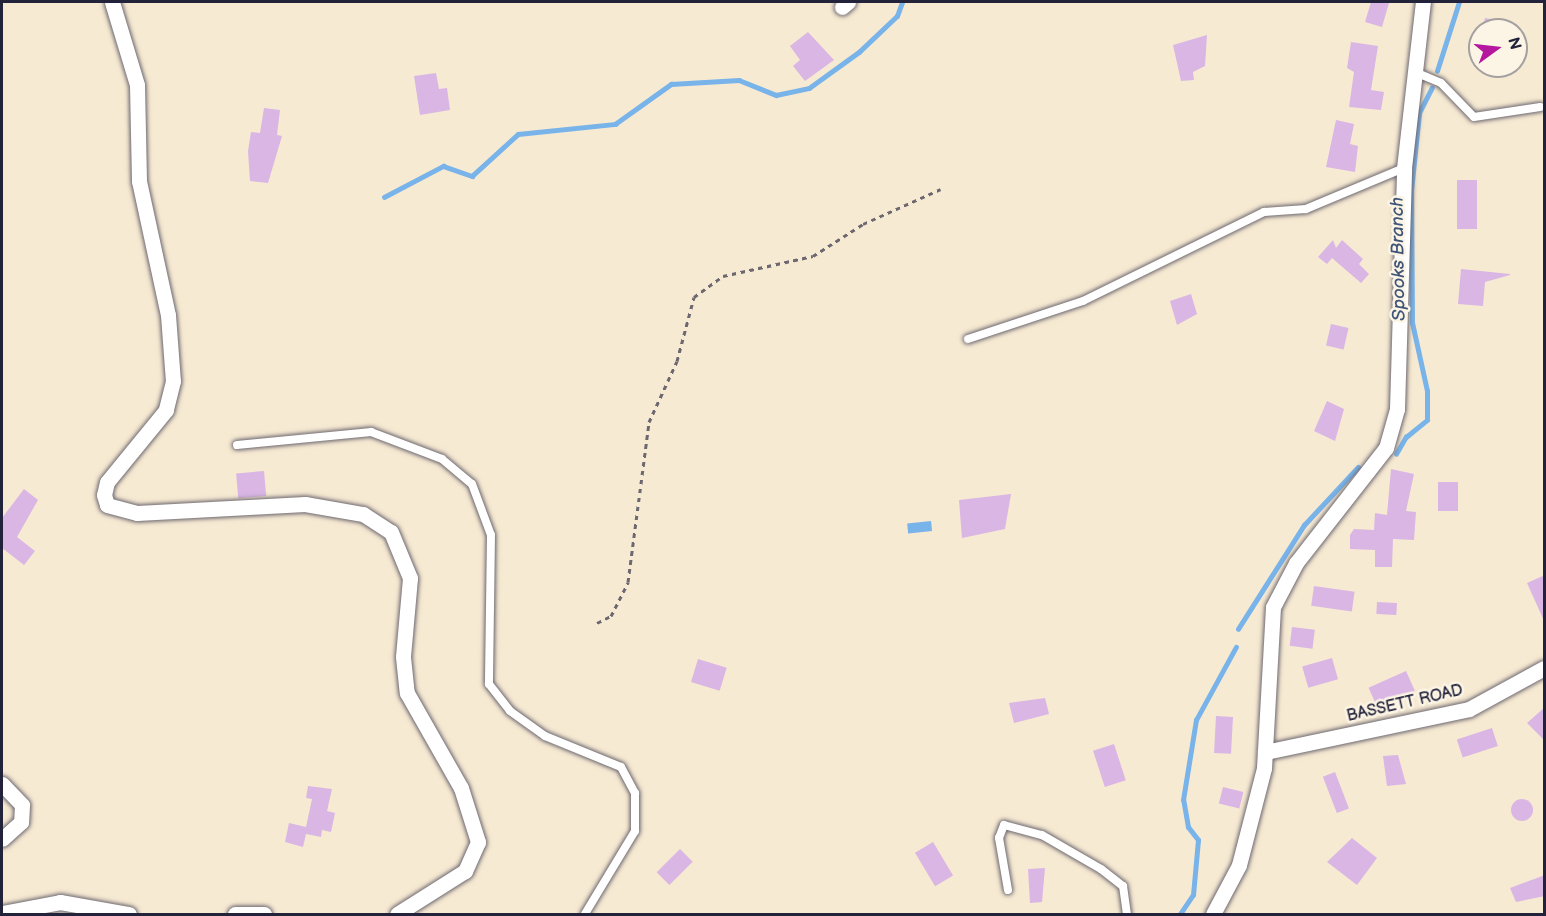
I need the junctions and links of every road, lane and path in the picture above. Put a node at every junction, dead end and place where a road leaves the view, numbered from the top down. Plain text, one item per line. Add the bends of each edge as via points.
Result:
1 (112, 2) edge
2 (1423, 2) edge
3 (1414, 71) junction
4 (1540, 106) dead end
5 (1404, 168) junction
6 (941, 189) dead end
7 (968, 339) dead end
8 (237, 446) dead end
9 (597, 623) dead end
10 (1545, 668) edge
11 (1265, 752) junction
12 (2, 784) edge
13 (2, 838) edge
14 (1008, 890) dead end
15 (2, 913) edge
16 (129, 915) edge
17 (235, 915) edge
18 (264, 915) edge
19 (397, 915) edge
20 (585, 915) edge
21 (1127, 915) edge
22 (1214, 915) edge

1 - 19 street via 136,85 139,182 168,315 173,381 166,410 106,482 107,505 137,513 304,504 363,514 391,532 410,578 403,657 407,693 461,788 478,842 465,871
2 - 3 street
3 - 4 lane via 1441,83 1474,117
3 - 5 street
5 - 7 lane via 1306,209 1264,212 1083,301
5 - 11 street via 1397,410 1386,448 1296,562 1273,607
6 - 9 path via 863,224 813,256 723,276 694,297 677,361 649,422 628,582 612,616
8 - 20 lane via 371,432 442,459 472,484 491,535 489,684 504,705 545,736 621,767 635,793 635,831
10 - 11 street, BASSETT ROAD via 1469,709
11 - 22 street via 1239,865
12 - 13 street via 22,805 21,822
14 - 21 lane via 999,838 1004,825 1042,836 1101,869 1123,886
15 - 16 street via 60,903
17 - 18 street

